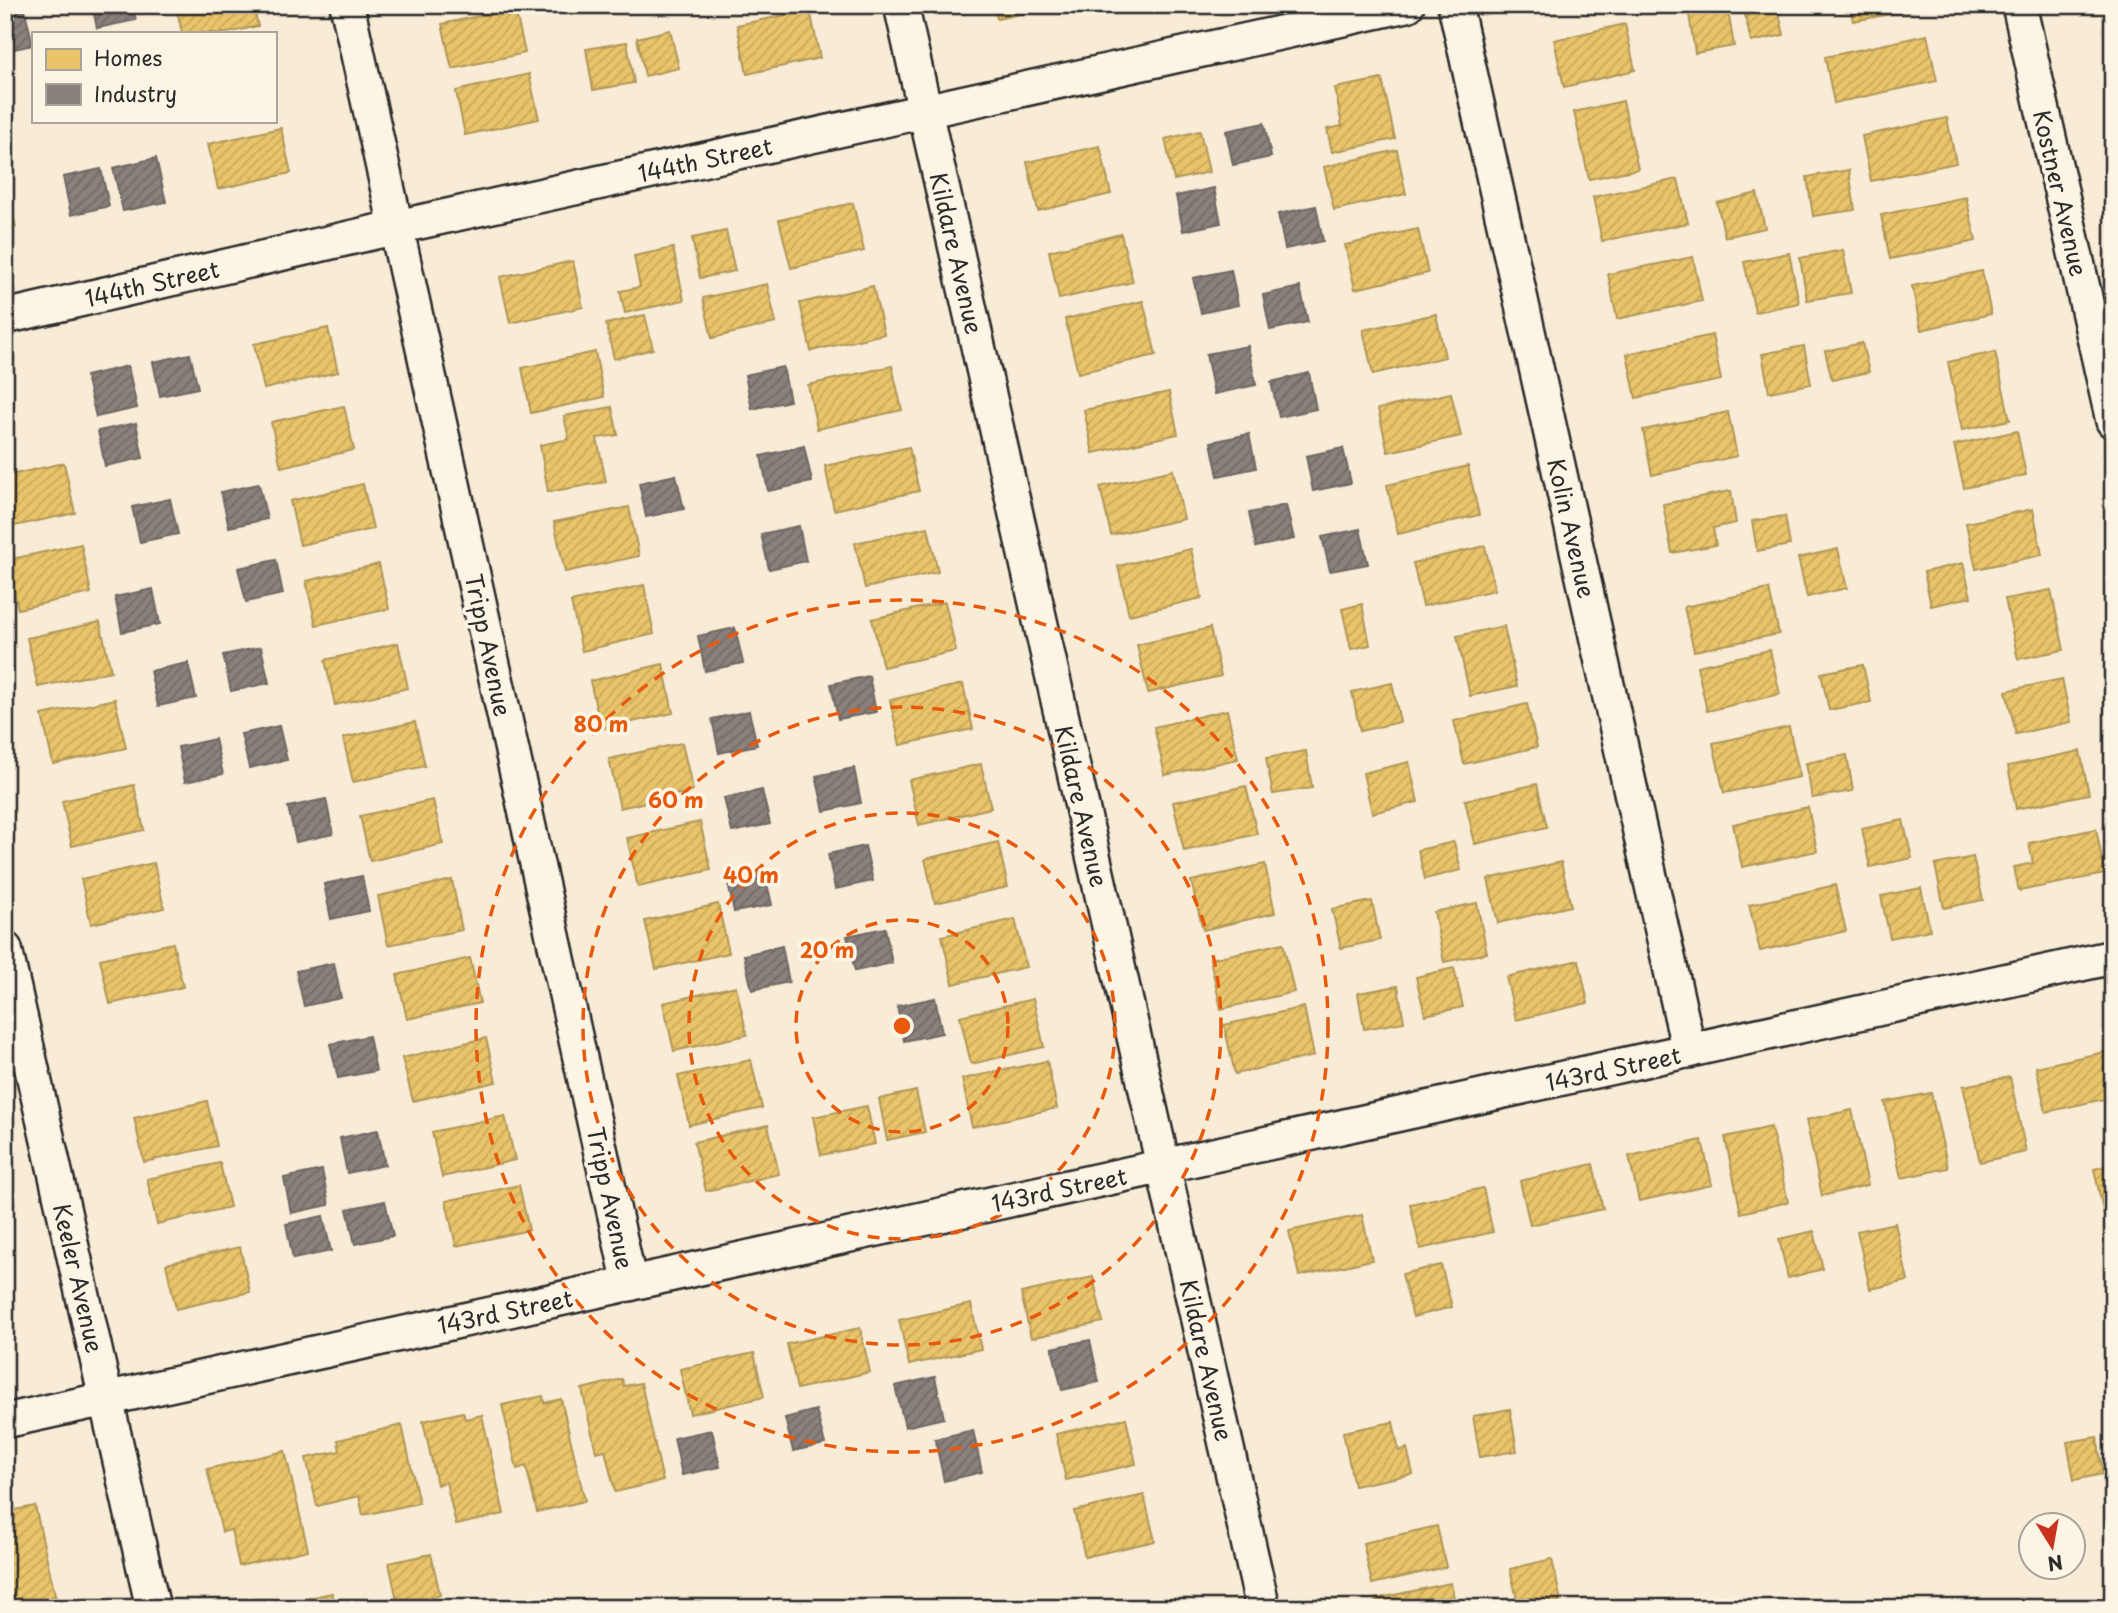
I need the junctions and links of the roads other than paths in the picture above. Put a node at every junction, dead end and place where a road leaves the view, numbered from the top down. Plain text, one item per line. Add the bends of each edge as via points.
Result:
1 (347, 5) edge
2 (901, 5) edge
3 (1406, 5) edge
4 (1455, 5) edge
5 (2019, 5) edge
6 (925, 111) junction
7 (397, 227) junction
8 (5, 317) edge
9 (2113, 421) edge
10 (5, 949) edge
11 (2113, 957) edge
12 (1689, 1051) junction
13 (1163, 1166) junction
14 (630, 1284) junction
15 (106, 1399) junction
16 (5, 1421) edge
17 (153, 1608) edge
18 (1263, 1608) edge

1 - 7 street, Tripp Avenue
2 - 6 street, Kildare Avenue
3 - 6 street, 144th Street
4 - 12 street, Kolin Avenue
5 - 9 street, Kostner Avenue
6 - 7 street, 144th Street
6 - 13 street, Kildare Avenue
7 - 8 street, 144th Street
7 - 14 street, Tripp Avenue
10 - 15 street, Keeler Avenue
11 - 12 street, 143rd Street
12 - 13 street, 143rd Street
13 - 14 street, 143rd Street
13 - 18 street, Kildare Avenue
14 - 15 street, 143rd Street
15 - 16 street, 143rd Street
15 - 17 street, Keeler Avenue

